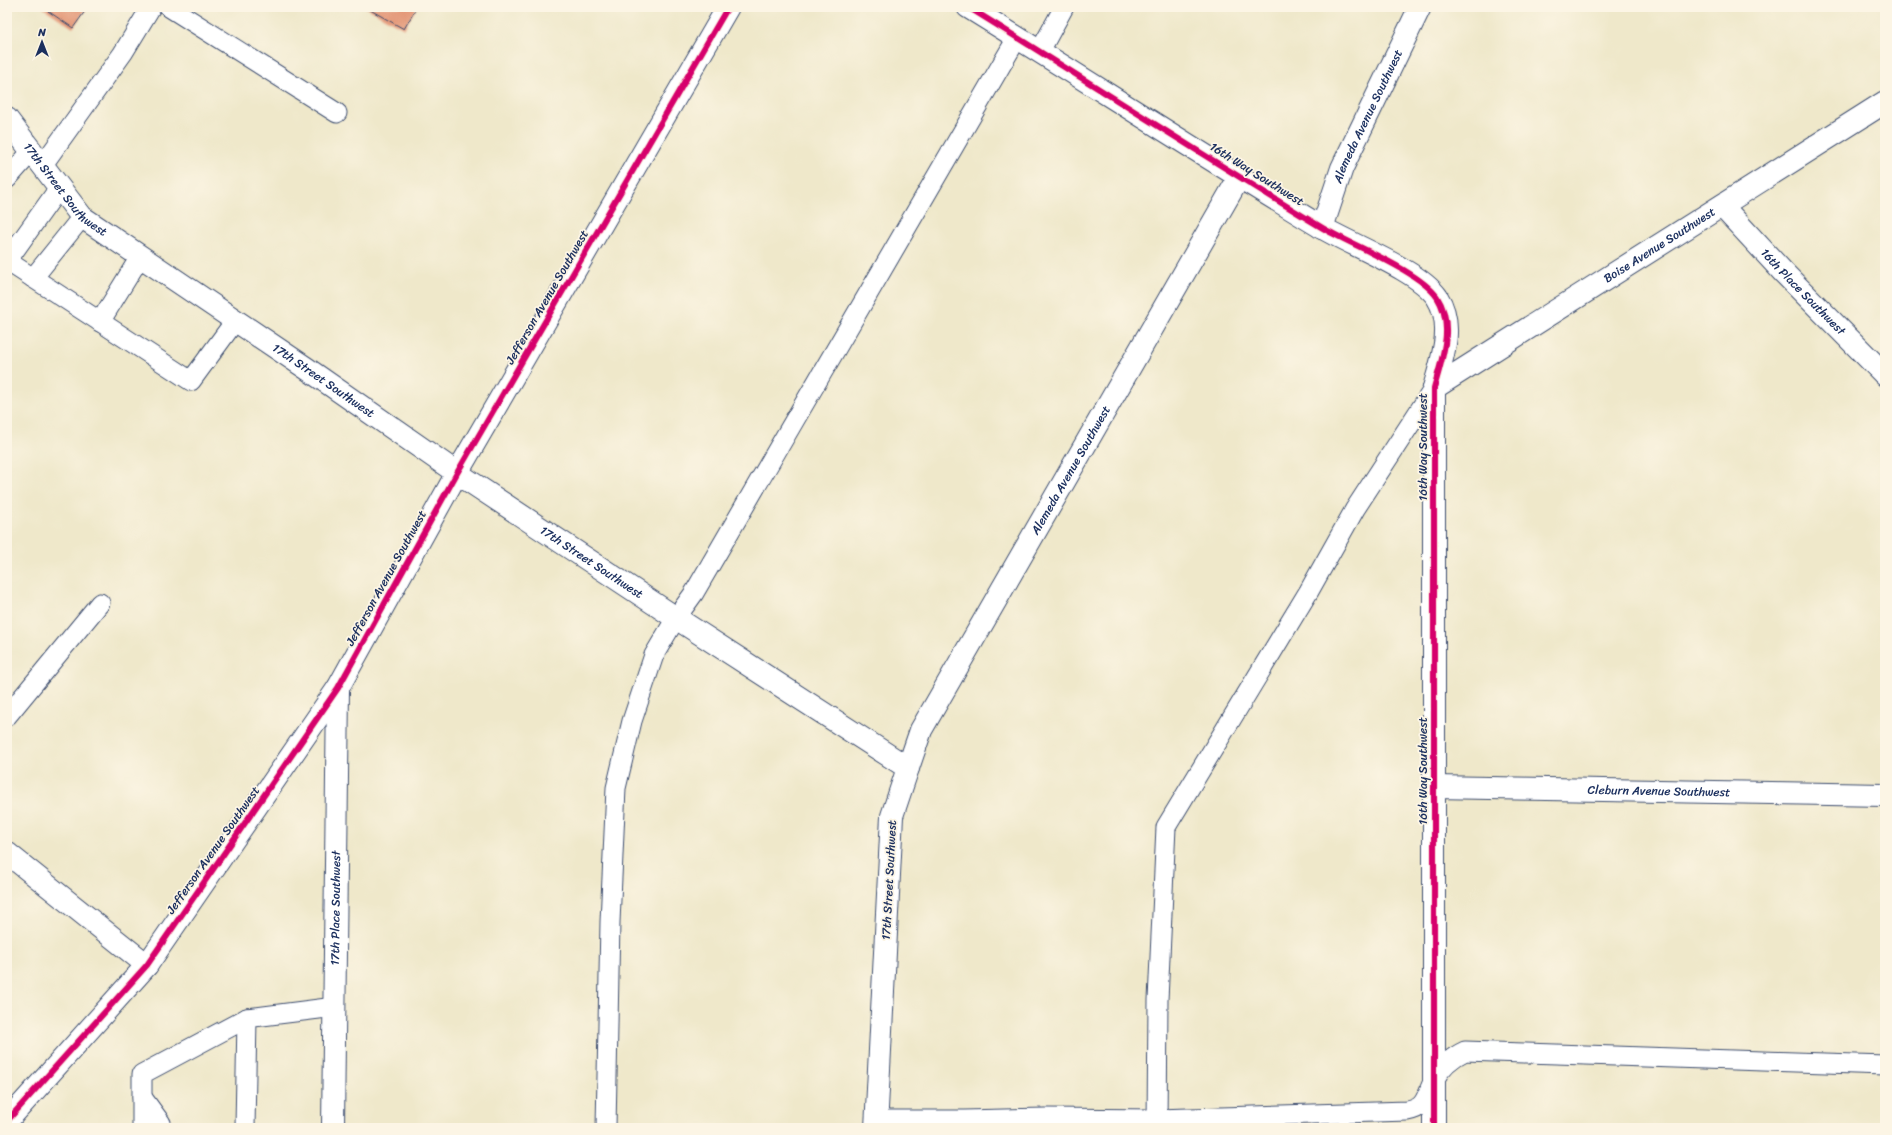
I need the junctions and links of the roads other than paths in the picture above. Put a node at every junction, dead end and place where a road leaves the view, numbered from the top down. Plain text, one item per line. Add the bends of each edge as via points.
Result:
1 (151, 7) edge
2 (168, 7) edge
3 (728, 7) edge
4 (968, 7) edge
5 (1064, 7) edge
6 (1420, 7) edge
7 (1017, 38) junction
8 (1040, 51) junction
9 (1885, 102) edge
10 (337, 113) dead end
11 (7, 119) edge
12 (36, 159) junction
13 (1240, 176) junction
14 (7, 179) edge
15 (59, 188) junction
16 (1722, 206) junction
17 (82, 218) junction
18 (1322, 228) junction
19 (140, 257) junction
20 (7, 261) edge
21 (33, 278) junction
22 (235, 321) junction
23 (100, 322) junction
24 (1885, 375) edge
25 (1434, 388) junction
26 (457, 473) junction
27 (100, 603) dead end
28 (676, 618) junction
29 (338, 688) junction
30 (7, 716) edge
31 (908, 768) junction
32 (1434, 787) junction
33 (1885, 795) edge
34 (7, 853) edge
35 (147, 965) junction
36 (335, 1007) junction
37 (247, 1018) junction
38 (1885, 1065) edge
39 (1434, 1079) junction
40 (142, 1097) junction
41 (7, 1121) edge
42 (1157, 1123) edge
43 (876, 1124) edge
44 (142, 1128) edge
45 (160, 1128) edge
46 (245, 1128) edge
47 (334, 1128) edge
48 (606, 1128) edge
49 (1434, 1128) edge

1 - 12 lane via 123,53
2 - 10 lane
3 - 26 street, Jefferson Avenue Southwest
4 - 7 street, 16th Way Southwest
5 - 8 lane
6 - 18 street, Alemeda Avenue Southwest via 1342,168
7 - 8 street, 16th Way Southwest
7 - 28 lane via 698,586
8 - 13 street, 16th Way Southwest
9 - 16 street, Boise Avenue Southwest
11 - 12 street, 17th Street Southwest
12 - 14 lane
12 - 15 street, 17th Street Southwest
13 - 18 street, 16th Way Southwest
13 - 31 street, Alemeda Avenue Southwest via 920,730
15 - 17 street, 17th Street Southwest
15 - 20 lane
16 - 24 street, 16th Place Southwest
16 - 25 street, Boise Avenue Southwest
17 - 19 street, 17th Street Southwest
17 - 21 lane
18 - 25 street, 16th Way Southwest via 1423,281 1437,298 1446,321 1446,345
19 - 22 street, 17th Street Southwest
19 - 23 lane
20 - 21 lane
21 - 23 lane
22 - 23 lane via 190,382
22 - 26 street, 17th Street Southwest
25 - 32 street, 16th Way Southwest
25 - 42 lane via 1355,509 1166,828 1158,1000
26 - 28 street, 17th Street Southwest
26 - 29 street, Jefferson Avenue Southwest
27 - 30 lane
28 - 31 street, 17th Street Southwest
28 - 48 lane via 654,655 632,721 616,788 610,922
29 - 35 street, Jefferson Avenue Southwest
29 - 36 street, 17th Place Southwest
31 - 43 street, 17th Street Southwest via 892,816
32 - 33 street, Cleburn Avenue Southwest
32 - 39 street, 16th Way Southwest
34 - 35 street
35 - 41 street, Jefferson Avenue Southwest
36 - 37 lane
36 - 47 street, 17th Place Southwest
37 - 40 lane via 142,1074
37 - 46 lane
38 - 39 lane via 1465,1051 1452,1057
39 - 42 lane via 1424,1102 1417,1110
39 - 49 street, 16th Way Southwest
40 - 44 lane
40 - 45 lane via 161,1123
42 - 43 lane via 1046,1118

